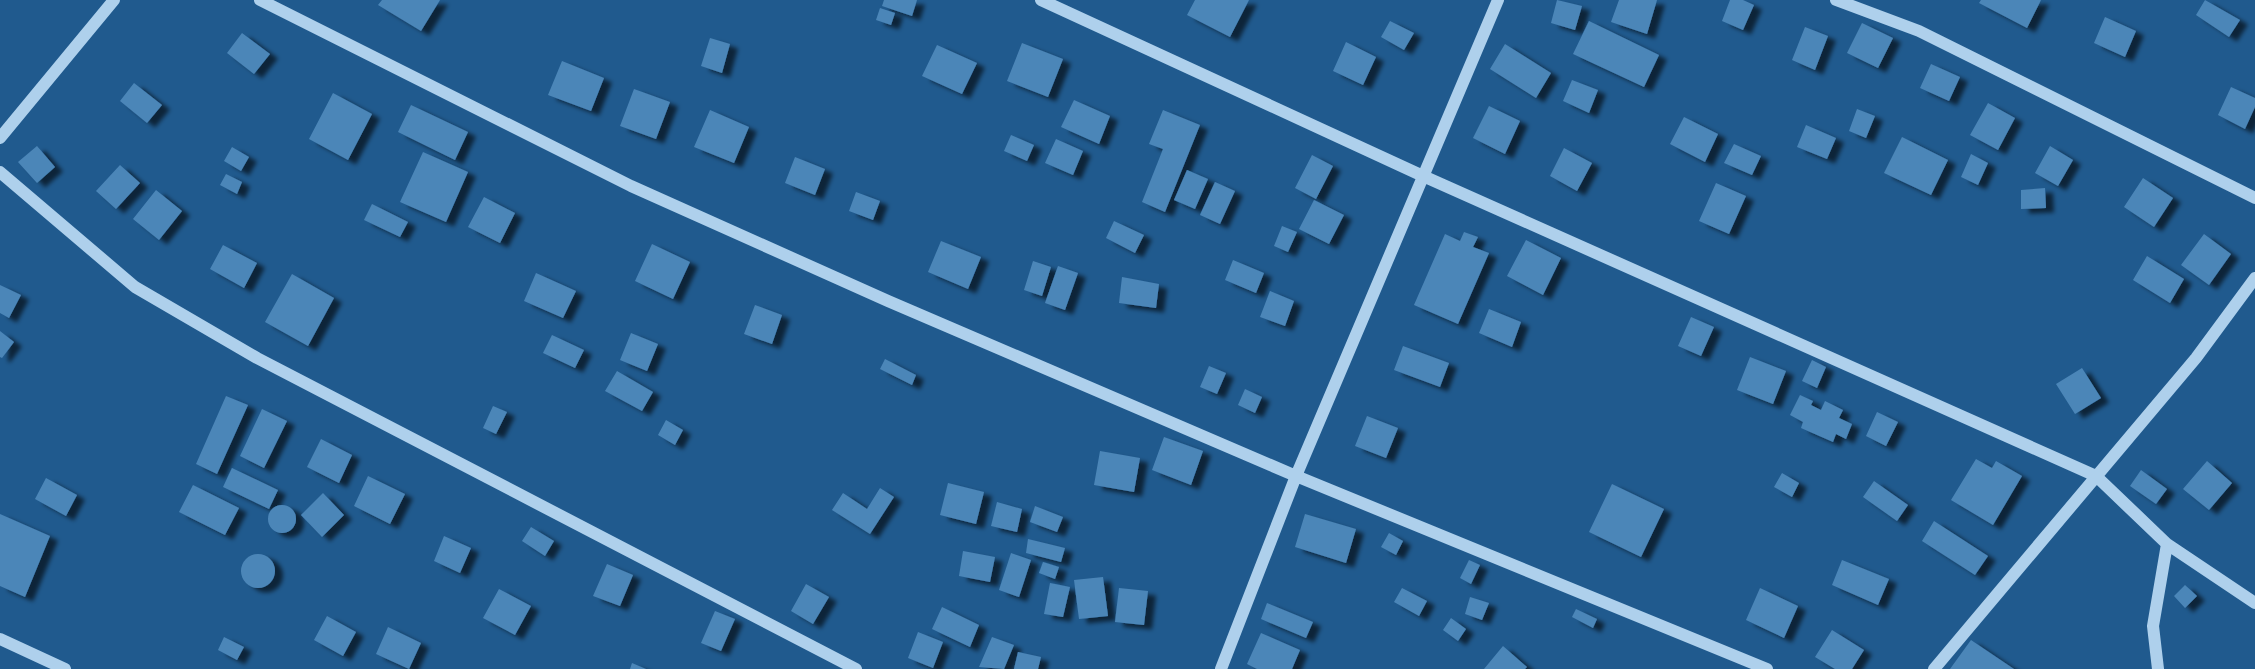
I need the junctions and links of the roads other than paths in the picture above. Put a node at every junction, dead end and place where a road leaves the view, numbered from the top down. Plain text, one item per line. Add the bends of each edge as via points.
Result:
1 (114, 0) edge
2 (260, 0) edge
3 (1041, 0) edge
4 (1497, 0) edge
5 (1836, 0) edge
6 (0, 138) edge
7 (0, 172) edge
8 (1423, 176) junction
9 (2255, 198) edge
10 (2255, 278) edge
11 (1296, 476) junction
12 (2096, 476) junction
13 (2166, 544) junction
14 (2255, 603) edge
15 (0, 639) edge
16 (65, 669) edge
17 (856, 669) edge
18 (1221, 669) edge
19 (1767, 669) edge
20 (1934, 669) edge
21 (2158, 669) edge

1 - 6 street
2 - 11 street via 631,186
3 - 8 street
4 - 8 street
5 - 9 street via 1919,31
7 - 17 street via 135,287 257,358
8 - 11 street
8 - 12 street
10 - 12 street via 2196,358
11 - 18 street
11 - 19 street
12 - 13 street
12 - 20 street
13 - 14 street
13 - 21 street via 2153,626
15 - 16 street

